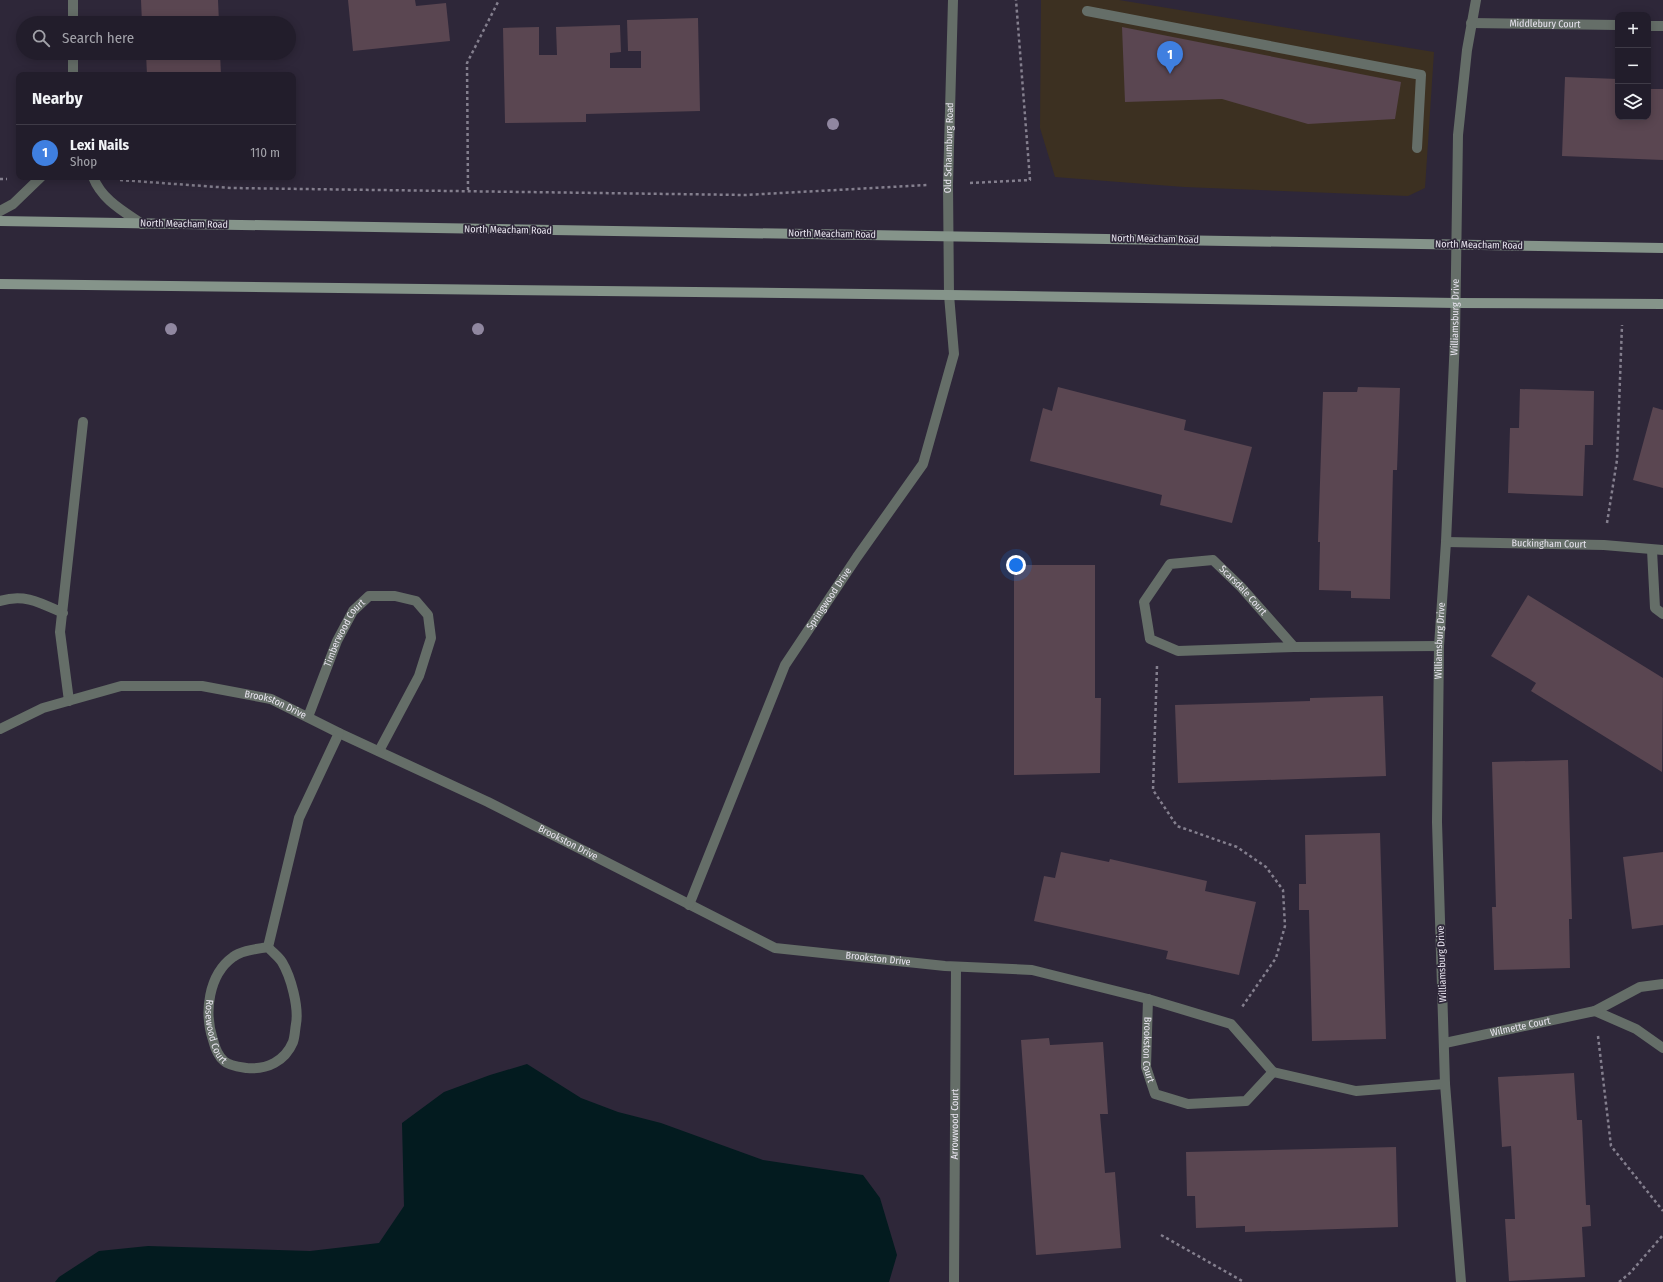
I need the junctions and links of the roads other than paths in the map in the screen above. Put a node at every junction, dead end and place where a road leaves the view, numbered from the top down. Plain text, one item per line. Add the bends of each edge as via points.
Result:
1 (73, 0) edge
2 (954, 0) edge
3 (1476, 0) edge
4 (1087, 12) dead end
5 (73, 16) edge
6 (1471, 23) junction
7 (1615, 25) edge
8 (1651, 26) edge
9 (1663, 26) edge
10 (73, 60) edge
11 (73, 72) edge
12 (1417, 148) dead end
13 (38, 180) edge
14 (95, 180) edge
15 (0, 211) edge
16 (0, 221) edge
17 (142, 224) junction
18 (949, 236) junction
19 (1457, 244) junction
20 (1663, 248) edge
21 (0, 284) edge
22 (949, 295) junction
23 (1456, 303) junction
24 (1663, 304) edge
25 (83, 422) dead end
26 (1446, 542) junction
27 (1652, 550) junction
28 (1663, 550) edge
29 (0, 601) edge
30 (62, 613) junction
31 (1663, 614) edge
32 (1439, 646) junction
33 (1294, 647) junction
34 (69, 701) junction
35 (308, 717) junction
36 (0, 729) edge
37 (339, 733) junction
38 (379, 751) junction
39 (689, 905) junction
40 (268, 947) junction
41 (956, 966) junction
42 (1663, 984) edge
43 (1148, 999) junction
44 (1595, 1011) junction
45 (1445, 1043) junction
46 (1663, 1048) edge
47 (1273, 1072) junction
48 (1445, 1084) junction
49 (954, 1282) edge
50 (1461, 1282) edge

1 - 5 street
2 - 18 street, Old Schaumburg Road via 948,184
3 - 6 street, Williamsburg Drive
4 - 12 street via 1421,75
6 - 7 street, Middlebury Court
6 - 19 street, Williamsburg Drive via 1458,135
8 - 9 street
10 - 11 street
13 - 15 street via 13,204
14 - 17 street via 98,188 113,205
16 - 17 main road, North Meacham Road
17 - 18 main road, North Meacham Road
18 - 19 main road, North Meacham Road
18 - 22 street, Old Schaumburg Road
19 - 20 main road, North Meacham Road
19 - 23 street, Williamsburg Drive
21 - 22 main road
22 - 23 main road
22 - 39 street, Springwood Drive via 954,354 923,464 785,665
23 - 24 main road
23 - 26 street, Williamsburg Drive
25 - 30 street
26 - 27 street, Buckingham Court via 1604,545
26 - 32 street, Williamsburg Drive
27 - 28 street, Buckingham Court
27 - 31 street via 1656,608
29 - 30 street via 11,598 32,599
30 - 34 street via 60,632
32 - 33 street
32 - 45 street, Williamsburg Drive via 1437,822
33 - 33 street, Scarsdale Court via 1178,651 1150,639 1144,602 1170,564 1213,560 1241,587
34 - 35 street, Brookston Drive via 121,686 202,686 271,699
34 - 36 street, Brookston Drive via 43,708
35 - 37 street, Brookston Drive
35 - 38 street, Timberwood Court via 337,641 353,611 369,596 395,596 416,601 428,615 431,638 419,676
37 - 38 street, Brookston Drive
37 - 40 street via 299,818
38 - 39 street, Brookston Drive via 488,802
39 - 41 street, Brookston Drive via 775,948
40 - 40 street, Rosewood Court via 282,962 292,988 297,1016 293,1041 285,1056 272,1065 258,1069 239,1067 224,1062 216,1050 208,1026 208,1004 213,984 233,956
41 - 43 street, Brookston Drive via 1032,970
41 - 49 street, Arrowwood Court
42 - 44 street, Wilmette Court via 1640,987
43 - 47 street, Brookston Court via 1231,1024
43 - 47 street, Brookston Court via 1146,1067 1155,1094 1188,1104 1246,1101
44 - 45 street, Wilmette Court
44 - 46 street via 1636,1029
45 - 48 street, Williamsburg Drive
47 - 48 street via 1356,1091
48 - 50 street, Williamsburg Drive

